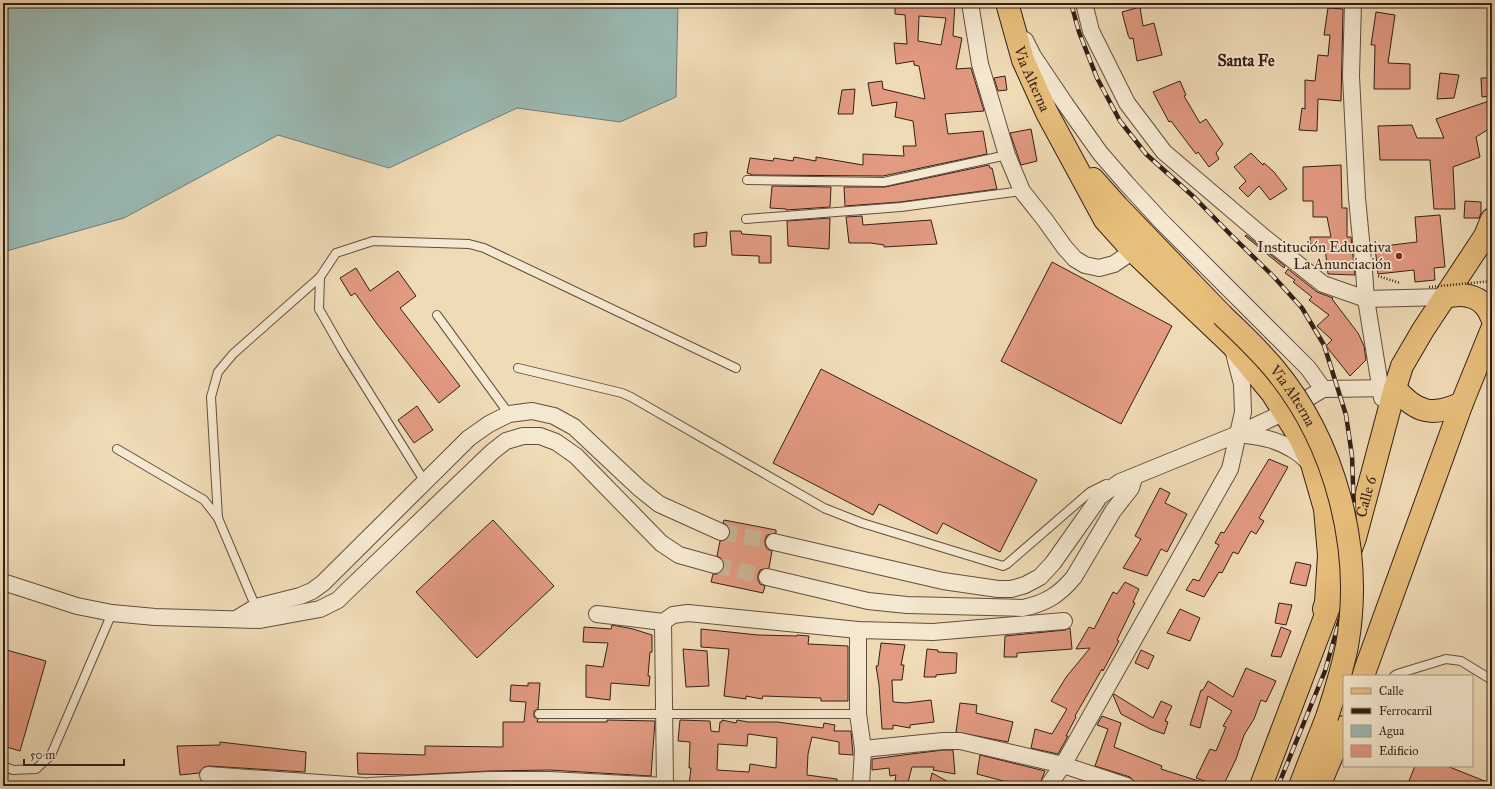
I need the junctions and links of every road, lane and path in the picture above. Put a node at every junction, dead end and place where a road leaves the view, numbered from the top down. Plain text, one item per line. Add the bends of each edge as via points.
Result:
1 (970, 3) edge
2 (1007, 3) edge
3 (1084, 3) edge
4 (1353, 3) edge
5 (1067, 150) junction
6 (1007, 155) junction
7 (747, 180) dead end
8 (1022, 191) junction
9 (746, 219) dead end
10 (1492, 219) edge
11 (1133, 251) junction
12 (1364, 271) junction
13 (320, 277) junction
14 (1492, 281) edge
15 (1406, 286) dead end
16 (1437, 292) junction
17 (1366, 299) junction
18 (437, 315) dead end
19 (1492, 318) edge
20 (1492, 328) edge
21 (1232, 346) junction
22 (518, 368) dead end
23 (736, 368) dead end
24 (1387, 388) junction
25 (1323, 389) junction
26 (1462, 403) junction
27 (1285, 412) junction
28 (509, 414) junction
29 (1238, 434) junction
30 (117, 449) dead end
31 (1312, 464) junction
32 (1134, 478) junction
33 (425, 482) junction
34 (218, 518) junction
35 (721, 532) tunnel mouth
36 (774, 542) tunnel mouth
37 (715, 565) tunnel mouth
38 (767, 577) tunnel mouth
39 (3, 582) edge
40 (112, 613) junction
41 (258, 614) junction
42 (597, 614) dead end
43 (1064, 621) dead end
44 (663, 622) junction
45 (858, 630) junction
46 (1314, 647) junction
47 (1363, 675) edge
48 (1396, 675) edge
49 (1492, 680) edge
50 (539, 714) dead end
51 (665, 714) junction
52 (858, 714) junction
53 (1339, 728) edge
54 (863, 749) junction
55 (1062, 765) junction
56 (3, 766) edge
57 (208, 775) dead end
58 (489, 783) edge
59 (363, 786) edge
60 (369, 786) edge
61 (666, 786) edge
62 (861, 786) edge
63 (1048, 786) edge
64 (1127, 786) edge
65 (1261, 786) edge
66 (1300, 786) edge
67 (1320, 786) edge

1 - 6 street via 980,64
2 - 5 main road, Via Alterna via 1023,60
2 - 25 street via 1033,56 1100,153 1161,221 1308,368
3 - 17 street via 1091,30 1127,103 1164,152 1323,284
4 - 12 street via 1352,84 1357,198
5 - 11 main road, Via Alterna via 1105,220
5 - 53 main road, Via Alterna, bridge via 1118,207 1274,368 1314,430 1340,498 1351,571 1351,608 1339,682
6 - 7 lane via 884,182
6 - 8 street
8 - 9 lane via 902,207
8 - 11 street via 1065,248 1085,265 1099,268 1114,264
10 - 16 main road, Calle 6 via 1485,236
11 - 21 main road, Via Alterna
12 - 15 path
12 - 17 street
13 - 23 lane via 336,253 373,241 469,244 484,248
13 - 33 lane via 319,309
13 - 34 lane via 233,354 218,372 211,396
14 - 16 path, bridge
16 - 17 street
16 - 19 main road via 1470,296 1490,311
16 - 24 main road, Calle 6 via 1423,330
17 - 24 street
18 - 28 lane
20 - 26 main road
21 - 27 main road, Via Alterna
21 - 29 street via 1242,391 1243,412
22 - 32 lane via 622,393 824,508 862,523 1003,566 1090,492 1116,479
24 - 25 street
24 - 26 main road via 1418,408 1433,411 1448,409
24 - 46 main road, Calle 6 via 1386,420 1355,538
25 - 27 street
26 - 47 main road
27 - 29 street
27 - 31 main road, Via Alterna
28 - 33 street via 469,438
28 - 35 street via 532,411 554,416 567,423 659,504
29 - 31 street via 1257,436 1280,443
29 - 32 street
29 - 55 street via 1230,469
30 - 34 lane via 204,500
31 - 46 main road, Via Alterna via 1325,509 1329,556 1326,602
32 - 36 street via 1120,482 1099,497 1053,563 1040,577 1011,589 943,581
32 - 38 street via 1131,488 1113,511 1074,577 1066,587 1040,604 1023,608 884,603
33 - 41 street via 323,583 312,591
34 - 41 lane
37 - 41 street via 679,555 661,543 576,456 556,442 540,436 523,436 506,441 492,452 338,600 320,609
39 - 40 street via 77,606
40 - 41 street via 236,619
40 - 56 lane via 51,755 36,769 13,770
42 - 44 street
43 - 45 street via 932,632
44 - 45 street via 673,615 688,613
44 - 51 street
45 - 52 street
46 - 65 main road, Calle 6
48 - 49 lane via 1446,659 1461,661
50 - 51 lane
51 - 52 lane
51 - 61 street
52 - 54 street
53 - 66 main road
53 - 67 main road
54 - 55 street via 960,741
54 - 62 street
55 - 63 street
55 - 64 street
57 - 59 street
58 - 60 street
58 - 61 street via 549,780

